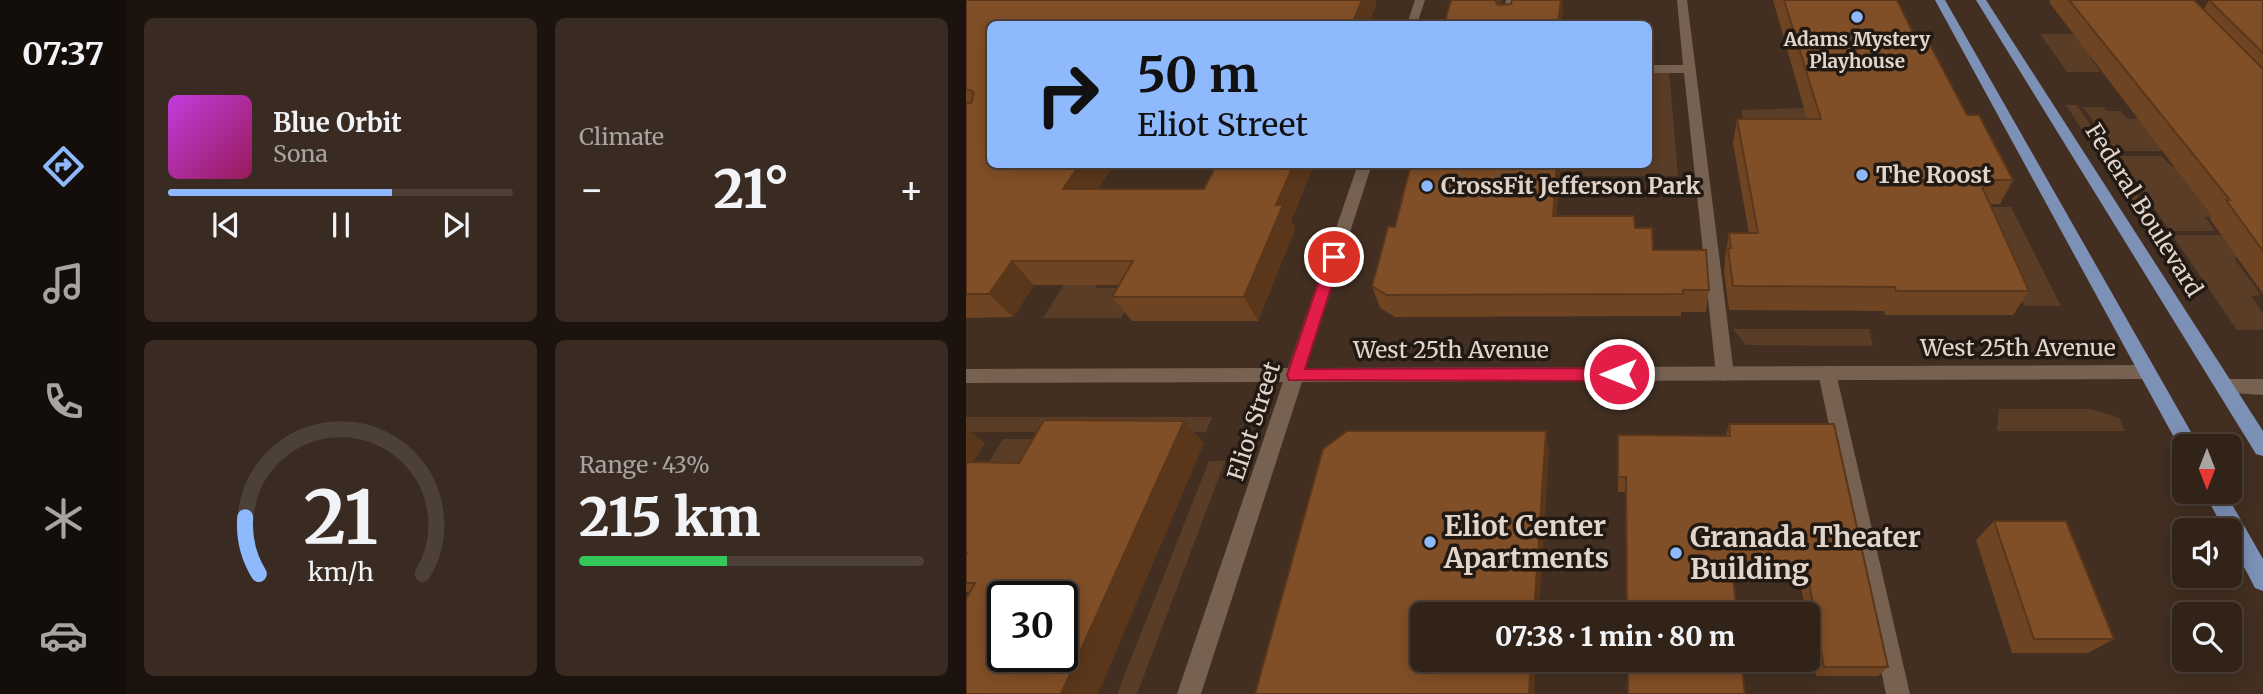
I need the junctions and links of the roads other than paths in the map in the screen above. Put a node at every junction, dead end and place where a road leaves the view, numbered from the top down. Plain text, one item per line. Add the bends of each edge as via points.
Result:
1 (1420, 0) edge
2 (1511, 0) edge
3 (1682, 0) edge
4 (1940, 0) edge
5 (1981, 0) edge
6 (1413, 21) edge
7 (1508, 21) edge
8 (1652, 69) edge
9 (1690, 69) junction
10 (1364, 168) edge
11 (2146, 372) junction
12 (1827, 373) junction
13 (1725, 374) junction
14 (1295, 375) junction
15 (966, 376) edge
16 (2224, 387) junction
17 (2263, 387) edge
18 (2182, 434) edge
19 (2263, 448) edge
20 (2221, 504) edge
21 (2263, 580) edge
22 (1189, 694) edge
23 (1898, 694) edge

1 - 6 street
2 - 7 street
3 - 9 street
4 - 11 main road
5 - 16 main road, Federal Boulevard
8 - 9 street
9 - 13 street
10 - 14 street, Eliot Street
11 - 12 street, West 25th Avenue
11 - 18 main road
12 - 13 street, West 25th Avenue
12 - 23 street
13 - 14 street, West 25th Avenue
14 - 15 street, West 25th Avenue
14 - 22 street, Eliot Street
16 - 17 street
16 - 19 main road, Federal Boulevard
20 - 21 main road

